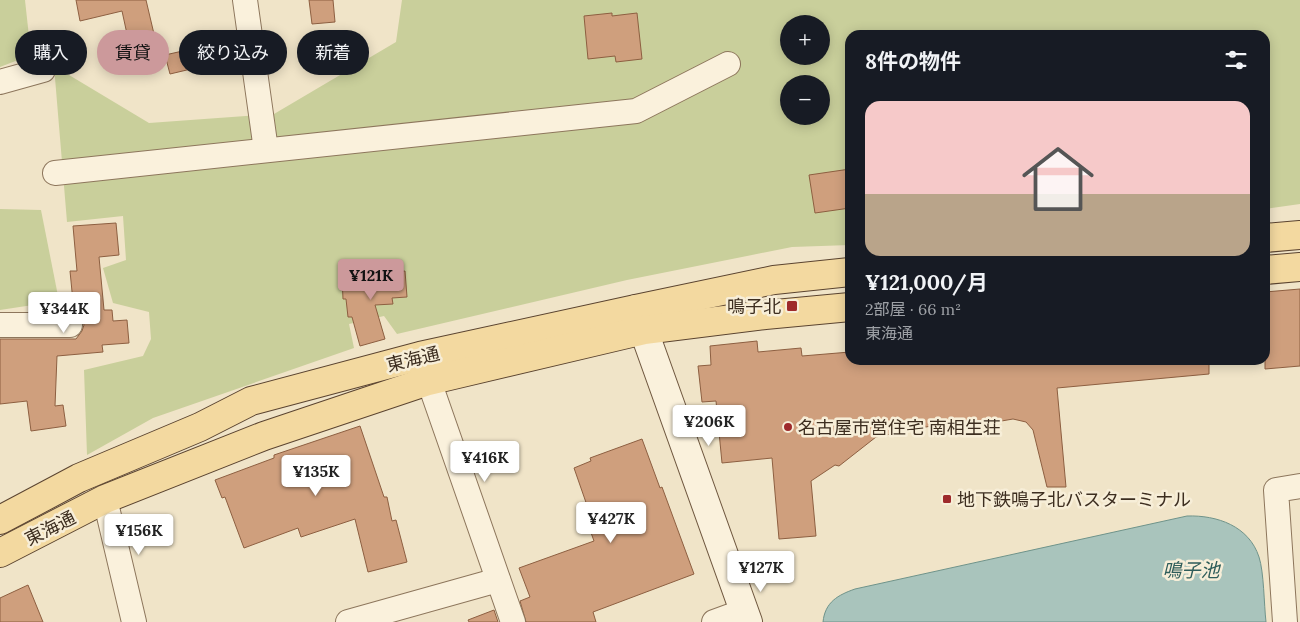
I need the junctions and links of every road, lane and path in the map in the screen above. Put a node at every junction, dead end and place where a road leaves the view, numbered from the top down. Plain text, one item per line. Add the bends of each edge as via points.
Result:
1 (245, 0) edge
2 (728, 64) dead end
3 (25, 75) edge
4 (0, 82) edge
5 (266, 150) junction
6 (55, 173) dead end
7 (1300, 235) edge
8 (1270, 238) edge
9 (1300, 267) edge
10 (1270, 270) edge
11 (845, 273) edge
12 (845, 308) edge
13 (640, 320) junction
14 (0, 325) edge
15 (70, 325) dead end
16 (424, 369) junction
17 (1300, 486) edge
18 (105, 499) junction
19 (0, 520) edge
20 (0, 553) edge
21 (498, 580) junction
22 (746, 616) edge
23 (134, 622) edge
24 (348, 622) edge
25 (513, 622) edge
26 (714, 622) edge
27 (1284, 622) edge

1 - 5 street
2 - 5 street via 636,111
3 - 4 street
5 - 6 street
7 - 8 main road
9 - 10 main road
11 - 13 main road, 東海通 via 774,280
12 - 13 main road, 東海通
13 - 16 main road, 東海通
13 - 22 street
14 - 15 street
16 - 18 main road, 東海通
16 - 19 main road, 東海通 via 251,401 200,427 79,478
16 - 21 street
17 - 27 street via 1276,490
18 - 20 main road, 東海通
18 - 23 street
21 - 24 street
21 - 25 street
22 - 26 street

